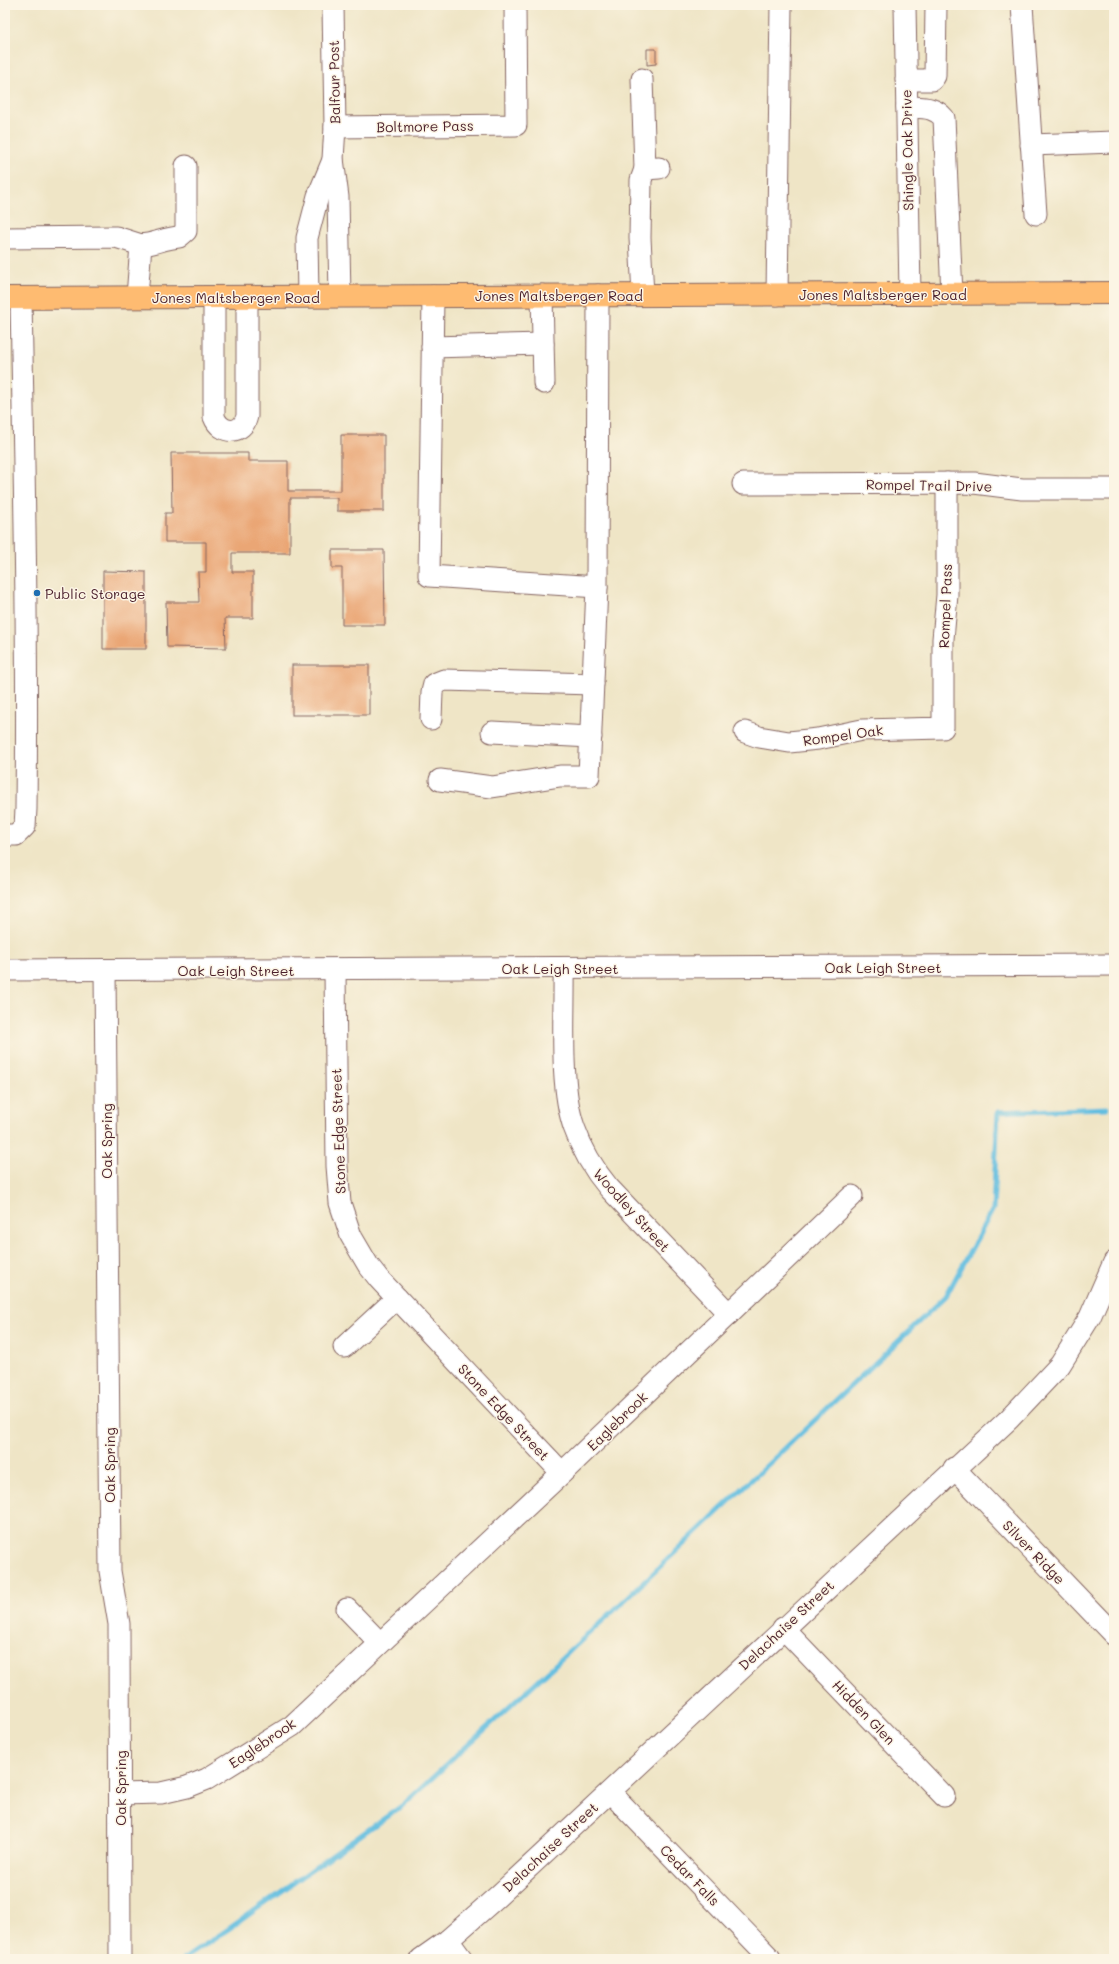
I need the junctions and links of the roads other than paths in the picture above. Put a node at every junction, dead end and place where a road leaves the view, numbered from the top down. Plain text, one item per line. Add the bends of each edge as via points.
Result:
1 (333, 5) edge
2 (515, 5) edge
3 (781, 5) edge
4 (905, 5) edge
5 (936, 5) edge
6 (1022, 5) edge
7 (642, 79) dead end
8 (906, 80) junction
9 (907, 107) junction
10 (335, 127) junction
11 (1114, 142) edge
12 (1030, 145) junction
13 (333, 159) junction
14 (186, 166) dead end
15 (1036, 214) dead end
16 (5, 238) edge
17 (141, 245) junction
18 (1114, 293) edge
19 (910, 294) junction
20 (952, 294) junction
21 (598, 295) junction
22 (643, 295) junction
23 (777, 295) junction
24 (308, 296) junction
25 (340, 296) junction
26 (433, 296) junction
27 (542, 296) junction
28 (137, 297) junction
29 (214, 297) junction
30 (247, 297) junction
31 (13, 298) edge
32 (543, 344) junction
33 (432, 347) junction
34 (544, 383) dead end
35 (946, 483) junction
36 (743, 484) dead end
37 (1114, 488) edge
38 (597, 587) junction
39 (593, 684) junction
40 (431, 719) dead end
41 (943, 728) joint
42 (492, 732) dead end
43 (745, 732) dead end
44 (591, 736) junction
45 (440, 780) dead end
46 (5, 835) edge
47 (1114, 965) edge
48 (564, 968) junction
49 (5, 970) edge
50 (105, 970) junction
51 (335, 970) junction
52 (852, 1196) dead end
53 (1114, 1262) edge
54 (397, 1298) junction
55 (1108, 1298) edge
56 (728, 1314) junction
57 (344, 1347) dead end
58 (954, 1468) junction
59 (562, 1474) junction
60 (347, 1609) dead end
61 (783, 1628) junction
62 (1114, 1635) edge
63 (380, 1643) junction
64 (610, 1792) junction
65 (120, 1794) junction
66 (944, 1796) dead end
67 (448, 1940) junction
68 (770, 1958) edge
69 (120, 1959) edge
70 (421, 1959) edge
71 (462, 1959) edge

1 - 10 street, Balfour Post
2 - 10 street, Boltmore Pass via 516,125
3 - 23 street
4 - 8 street, Shingle Oak Drive
5 - 8 street via 935,76 932,80
6 - 12 street
7 - 22 street via 652,168 641,180 640,238
8 - 9 street, Shingle Oak Drive
9 - 19 street, Shingle Oak Drive
9 - 20 street via 931,108 944,118
10 - 13 street, Balfour Post
11 - 12 street
12 - 15 street
13 - 24 street, Balfour Post via 318,196 308,238
13 - 25 street, Balfour Post via 338,197
14 - 17 street via 186,231 179,237
16 - 17 street via 116,237
17 - 28 street
18 - 20 main road, Jones Maltsberger Road
19 - 20 main road, Jones Maltsberger Road
19 - 23 main road, Jones Maltsberger Road
21 - 22 main road, Jones Maltsberger Road
21 - 27 main road, Jones Maltsberger Road
21 - 38 street
22 - 23 main road, Jones Maltsberger Road
24 - 25 main road, Jones Maltsberger Road
24 - 30 main road, Jones Maltsberger Road
25 - 26 main road, Jones Maltsberger Road
26 - 27 main road, Jones Maltsberger Road
26 - 33 street
27 - 32 street
28 - 29 main road, Jones Maltsberger Road
28 - 31 main road, Jones Maltsberger Road
29 - 30 main road, Jones Maltsberger Road
29 - 30 street via 214,417 219,426 229,431 239,429 247,416
31 - 46 street via 28,662 26,809 25,826 16,835
32 - 33 street
32 - 34 street
33 - 38 street via 429,576
35 - 36 street, Rompel Trail Drive
35 - 37 street, Rompel Trail Drive via 974,483 1022,489
35 - 41 street, Rompel Pass via 947,595 943,639
38 - 39 street
39 - 40 street via 444,680 434,684
39 - 44 street
41 - 43 street, Rompel Oak via 862,730 790,742 758,737
42 - 44 street
44 - 45 street via 589,776 560,776 492,787
47 - 48 street, Oak Leigh Street
48 - 51 street, Oak Leigh Street
48 - 56 street, Woodley Street via 569,1110 580,1144 609,1188
49 - 50 street, Oak Leigh Street
50 - 51 street, Oak Leigh Street
50 - 65 street, Oak Spring via 110,1571 119,1624
51 - 54 street, Stone Edge Street via 337,1166 340,1203 358,1251 378,1279
52 - 56 street, Eaglebrook
53 - 55 street, Delachaise Street
54 - 57 street
54 - 59 street, Stone Edge Street
55 - 58 street, Delachaise Street via 1090,1317 1060,1365 1009,1418
56 - 59 street, Eaglebrook
58 - 61 street, Delachaise Street
58 - 62 street, Silver Ridge
59 - 63 street, Eaglebrook
60 - 63 street
61 - 64 street, Delachaise Street
61 - 66 street, Hidden Glen
63 - 65 street, Eaglebrook via 292,1726 207,1779 161,1793
64 - 67 street, Delachaise Street
64 - 68 street, Cedar Falls
65 - 69 street, Oak Spring
67 - 70 street, Delachaise Street
67 - 71 street

